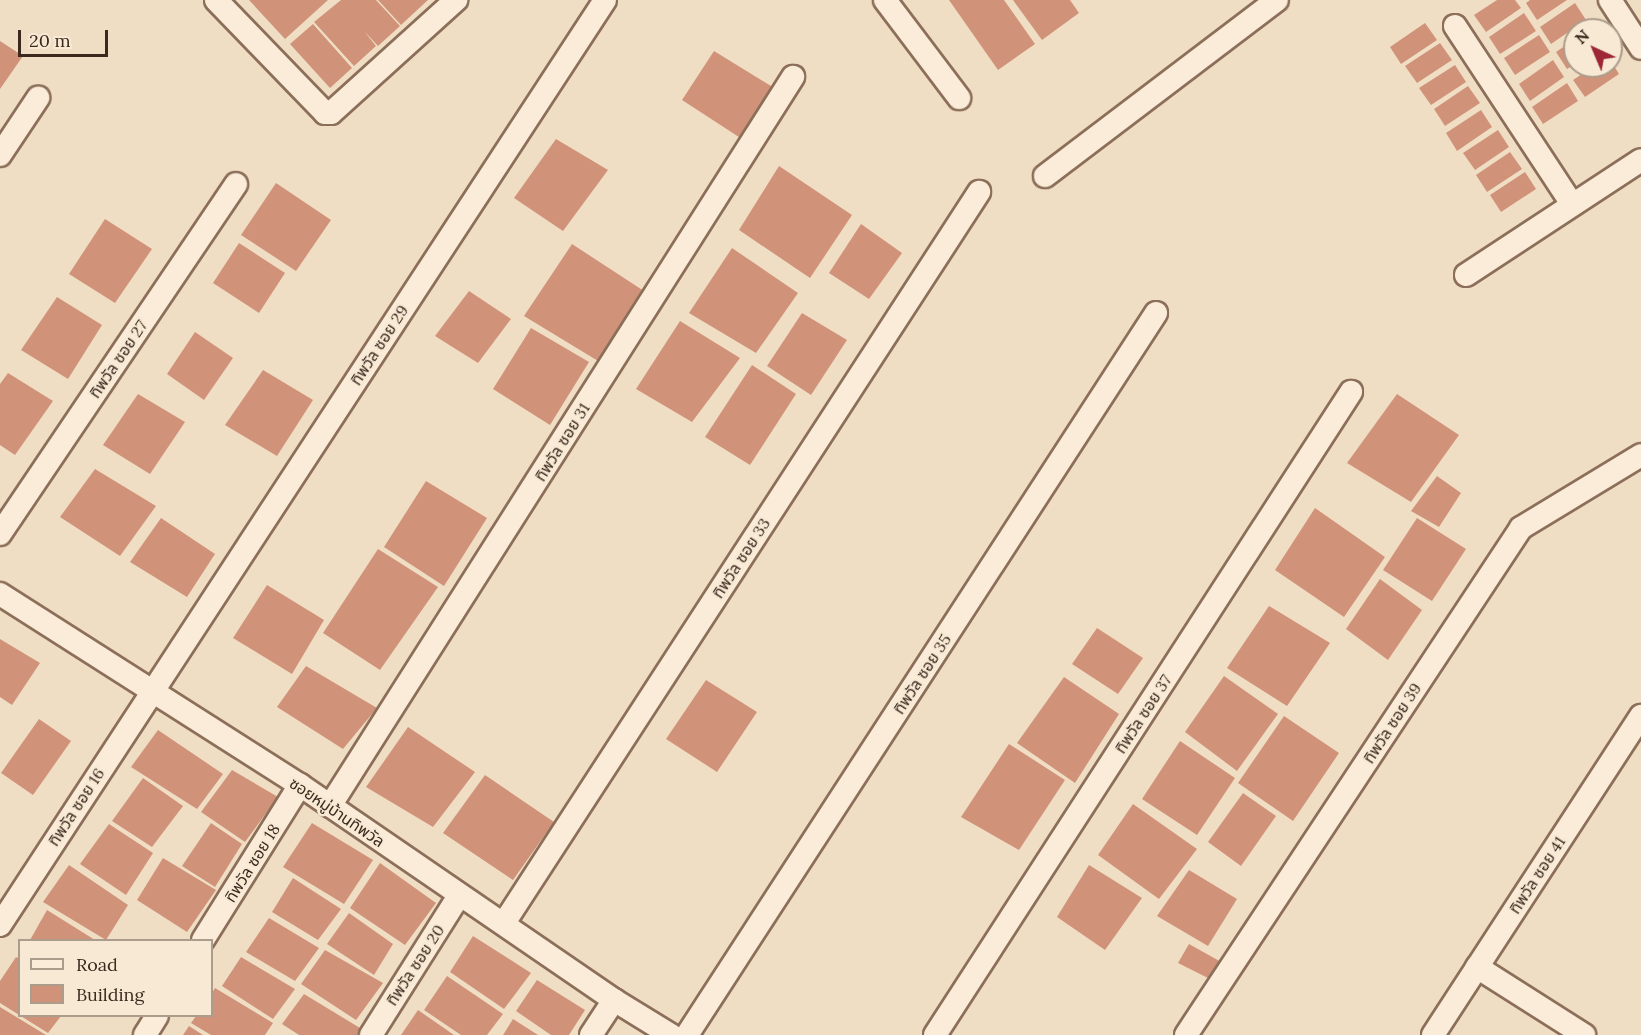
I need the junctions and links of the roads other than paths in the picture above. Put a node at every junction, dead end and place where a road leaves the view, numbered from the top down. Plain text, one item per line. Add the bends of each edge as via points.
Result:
1 (216, 0) edge
2 (456, 0) edge
3 (605, 0) edge
4 (885, 0) edge
5 (1277, 0) edge
6 (1610, 0) edge
7 (1455, 26) dead end
8 (1641, 48) edge
9 (793, 77) dead end
10 (959, 98) dead end
11 (38, 99) dead end
12 (0, 155) edge
13 (1641, 160) edge
14 (1045, 176) dead end
15 (236, 184) dead end
16 (979, 192) dead end
17 (1572, 204) junction
18 (1466, 274) dead end
19 (1156, 313) dead end
20 (1352, 392) dead end
21 (1641, 455) edge
22 (0, 534) edge
23 (0, 594) edge
24 (153, 689) junction
25 (1641, 716) edge
26 (300, 785) junction
27 (330, 806) junction
28 (459, 896) junction
29 (504, 923) junction
30 (0, 925) edge
31 (204, 939) edge
32 (1477, 966) junction
33 (614, 1000) junction
34 (156, 1017) edge
35 (145, 1035) edge
36 (370, 1035) edge
37 (591, 1035) edge
38 (671, 1035) edge
39 (687, 1035) edge
40 (935, 1035) edge
41 (1186, 1035) edge
42 (1433, 1035) edge
43 (1584, 1035) edge

1 - 2 street via 325,113 331,113
3 - 24 street, ทิพวัล ซอย 29
4 - 10 street
5 - 14 street
6 - 8 street
7 - 17 street
9 - 27 street, ทิพวัล ซอย 31
11 - 12 street
13 - 17 street
15 - 22 street, ทิพวัล ซอย 27
16 - 29 street, ทิพวัล ซอย 33
17 - 18 street
19 - 39 street, ทิพวัล ซอย 35
20 - 40 street, ทิพวัล ซอย 37
21 - 41 street, ทิพวัล ซอย 39 via 1521,528
23 - 24 street, ซอยหมู่บ้านทิพวัล
24 - 26 street, ซอยหมู่บ้านทิพวัล
24 - 30 street, ทิพวัล ซอย 16
25 - 32 street, ทิพวัล ซอย 41
26 - 27 street, ซอยหมู่บ้านทิพวัล
26 - 31 street, ทิพวัล ซอย 18
27 - 28 street, ซอยหมู่บ้านทิพวัล
28 - 29 street, ซอยหมู่บ้านทิพวัล
28 - 36 street, ทิพวัล ซอย 20
29 - 33 street, ซอยหมู่บ้านทิพวัล
32 - 42 street, ทิพวัล ซอย 41
32 - 43 street
33 - 37 street
33 - 38 street, ซอยหมู่บ้านทิพวัล
34 - 35 street

